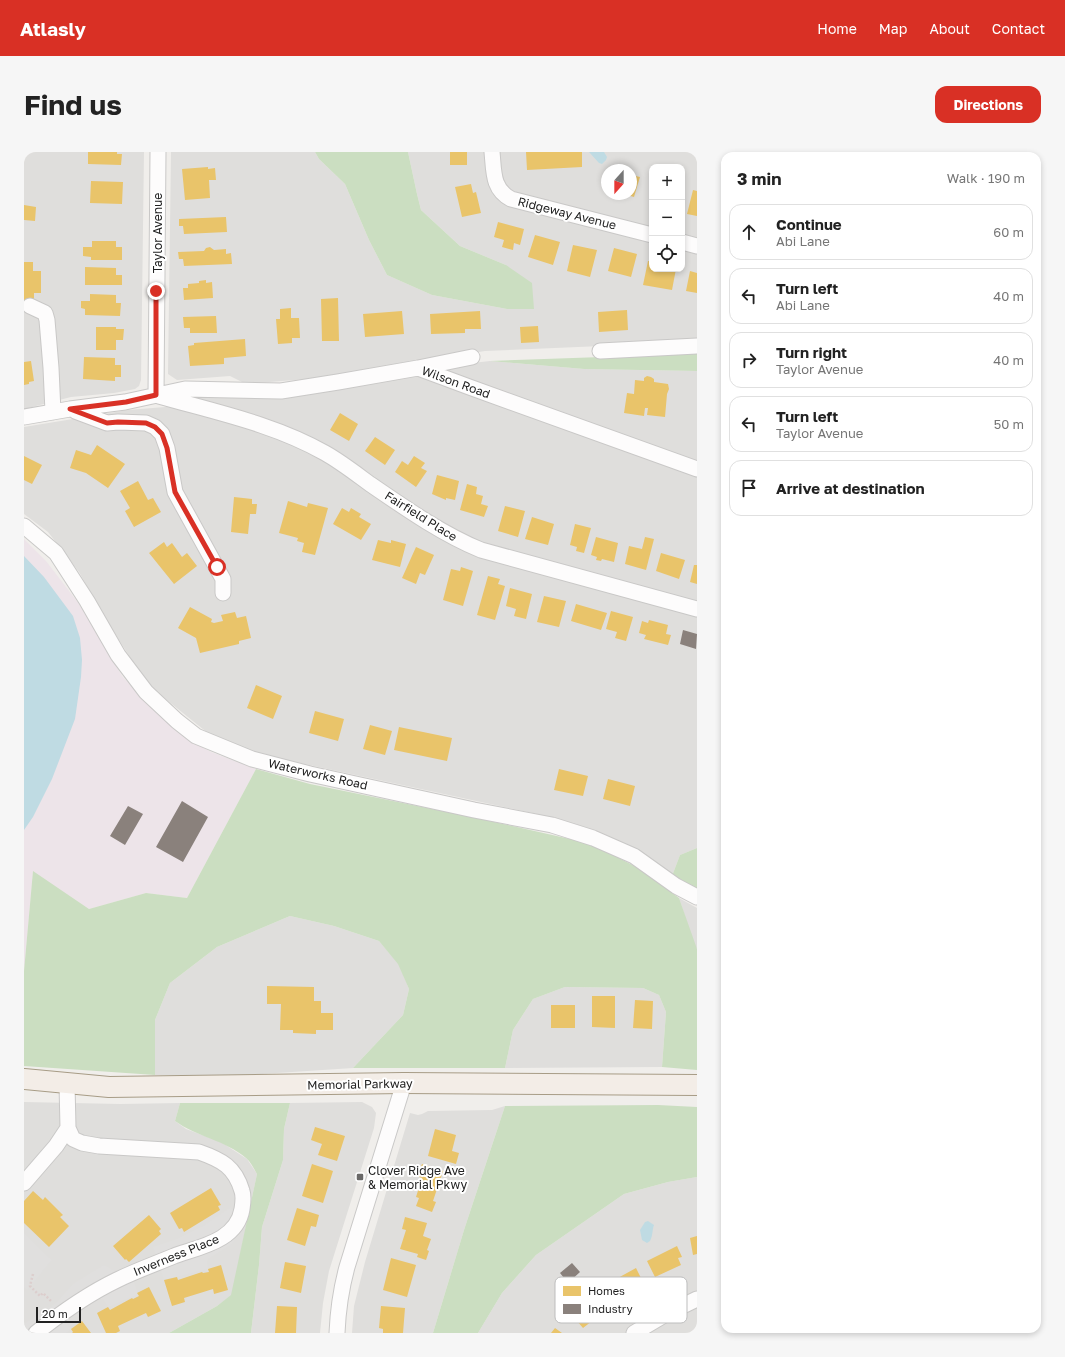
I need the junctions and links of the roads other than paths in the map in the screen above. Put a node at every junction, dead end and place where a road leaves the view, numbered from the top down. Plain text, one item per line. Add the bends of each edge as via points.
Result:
1 (158, 152) edge
2 (492, 152) edge
3 (649, 234) edge
4 (685, 243) edge
5 (697, 246) edge
6 (30, 306) dead end
7 (697, 346) edge
8 (600, 351) dead end
9 (472, 357) dead end
10 (418, 368) junction
11 (156, 395) junction
12 (70, 409) junction
13 (53, 412) junction
14 (24, 417) edge
15 (697, 469) edge
16 (24, 526) edge
17 (223, 593) dead end
18 (697, 609) edge
19 (697, 897) edge
20 (24, 1079) edge
21 (404, 1083) junction
22 (67, 1084) junction
23 (697, 1085) edge
24 (68, 1128) junction
25 (24, 1183) edge
26 (697, 1300) edge
27 (687, 1305) edge
28 (651, 1323) edge
29 (36, 1333) edge
30 (337, 1333) edge
31 (634, 1333) edge

1 - 11 street, Taylor Avenue
2 - 3 street, Ridgeway Avenue via 496,186 505,196
4 - 5 street
6 - 13 street via 45,313 47,320
7 - 8 street
9 - 10 street
10 - 11 street, Wilson Road via 281,391 185,390
10 - 15 street, Wilson Road
11 - 12 street via 126,402
11 - 18 street, Fairfield Place via 297,439 326,453 440,529 481,550
12 - 13 street
12 - 17 street via 107,423 146,423 162,434 175,492 223,579
13 - 14 street
16 - 19 street, Waterworks Road via 56,554 87,600 118,655 146,692 196,736 252,759 310,774 545,823 593,838 634,856 676,886
20 - 22 main road, Memorial Parkway
21 - 22 main road, Memorial Parkway via 109,1087
21 - 23 main road, Memorial Parkway
21 - 30 street via 342,1285
22 - 24 street
24 - 25 street
24 - 29 street, Inverness Place via 73,1139 82,1143 199,1152 215,1158 226,1165 238,1179 244,1196 241,1217 229,1233 208,1245 117,1280 65,1311
26 - 27 street
28 - 31 street

